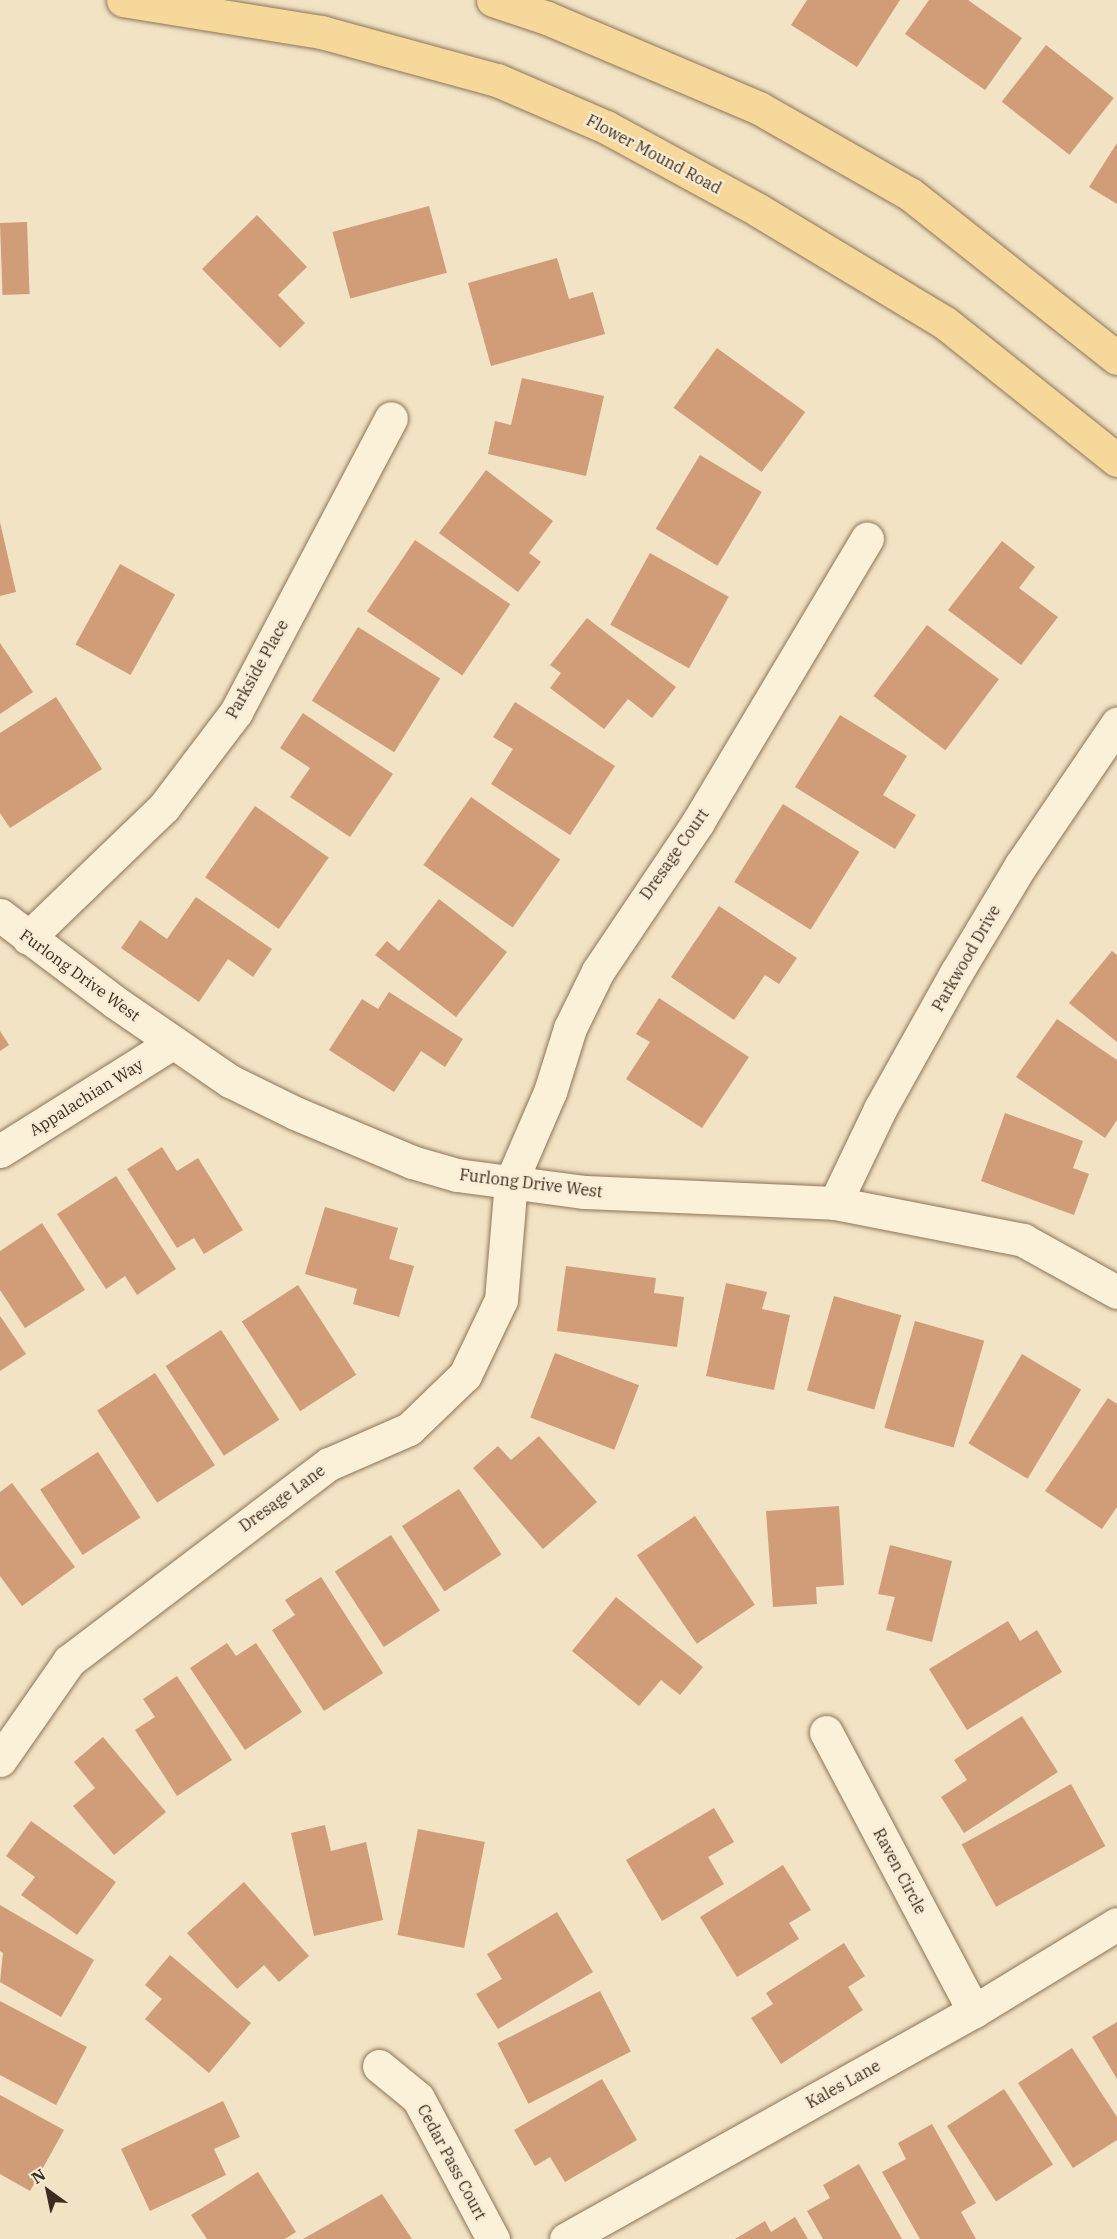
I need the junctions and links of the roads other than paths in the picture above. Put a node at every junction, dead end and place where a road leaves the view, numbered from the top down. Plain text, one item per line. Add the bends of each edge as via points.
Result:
1 (123, 0) edge
2 (494, 0) edge
3 (1117, 358) edge
4 (391, 418) dead end
5 (1117, 460) edge
6 (867, 539) dead end
7 (1117, 724) edge
8 (0, 915) edge
9 (27, 938) junction
10 (172, 1043) junction
11 (0, 1151) edge
12 (511, 1182) junction
13 (835, 1203) junction
14 (1117, 1292) edge
15 (826, 1732) dead end
16 (0, 1760) edge
17 (1117, 1924) edge
18 (974, 2011) junction
19 (379, 2066) dead end
20 (494, 2239) edge
21 (566, 2239) edge

1 - 5 main road, Flower Mound Road via 321,32 497,80 606,127 758,210 944,322
2 - 3 main road via 547,18 759,108 910,194
4 - 9 street, Parkside Place via 236,712 164,807
6 - 12 street, Dresage Court via 698,822 598,971 570,1028 550,1092
7 - 13 street, Parkwood Drive via 1021,865 956,973 880,1109
8 - 9 street, Furlong Drive West
9 - 10 street, Furlong Drive West
10 - 11 street, Appalachian Way
10 - 12 street, Furlong Drive West via 231,1081 295,1113 412,1162 457,1175
12 - 13 street, Furlong Drive West via 585,1192
12 - 16 street, Dresage Lane via 501,1300 465,1376 409,1429 329,1464 69,1661
13 - 14 street, Furlong Drive West via 1023,1240
15 - 18 street, Raven Circle
17 - 18 street, Kales Lane
18 - 21 street, Kales Lane
19 - 20 street, Cedar Pass Court via 418,2098

